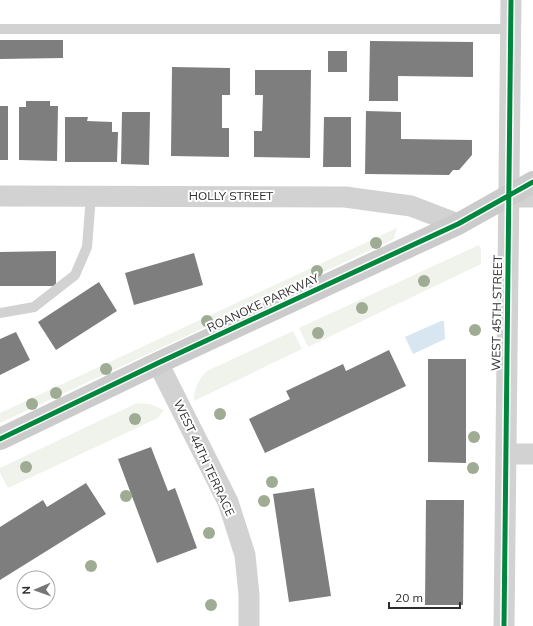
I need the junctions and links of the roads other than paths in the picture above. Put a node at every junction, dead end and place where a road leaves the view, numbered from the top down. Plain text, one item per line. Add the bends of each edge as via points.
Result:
1 (511, 0) edge
2 (0, 29) edge
3 (511, 29) junction
4 (533, 182) edge
5 (0, 196) edge
6 (91, 196) junction
7 (509, 197) junction
8 (533, 197) edge
9 (458, 224) junction
10 (0, 313) edge
11 (158, 363) junction
12 (0, 439) edge
13 (506, 454) junction
14 (533, 454) edge
15 (249, 626) edge
16 (504, 626) edge

1 - 3 street, WEST 45TH STREET
2 - 3 lane
3 - 7 street, WEST 45TH STREET
4 - 7 street, ROANOKE PARKWAY
5 - 6 street, HOLLY STREET
6 - 9 street, HOLLY STREET via 345,197 411,206
6 - 10 lane via 87,247 75,275 34,307
7 - 8 street
7 - 9 street, ROANOKE PARKWAY
7 - 13 street, WEST 45TH STREET
9 - 11 street, ROANOKE PARKWAY
11 - 12 street, ROANOKE PARKWAY
11 - 15 street, WEST 44TH TERRACE via 228,502 245,555
13 - 14 street
13 - 16 street, WEST 45TH STREET

